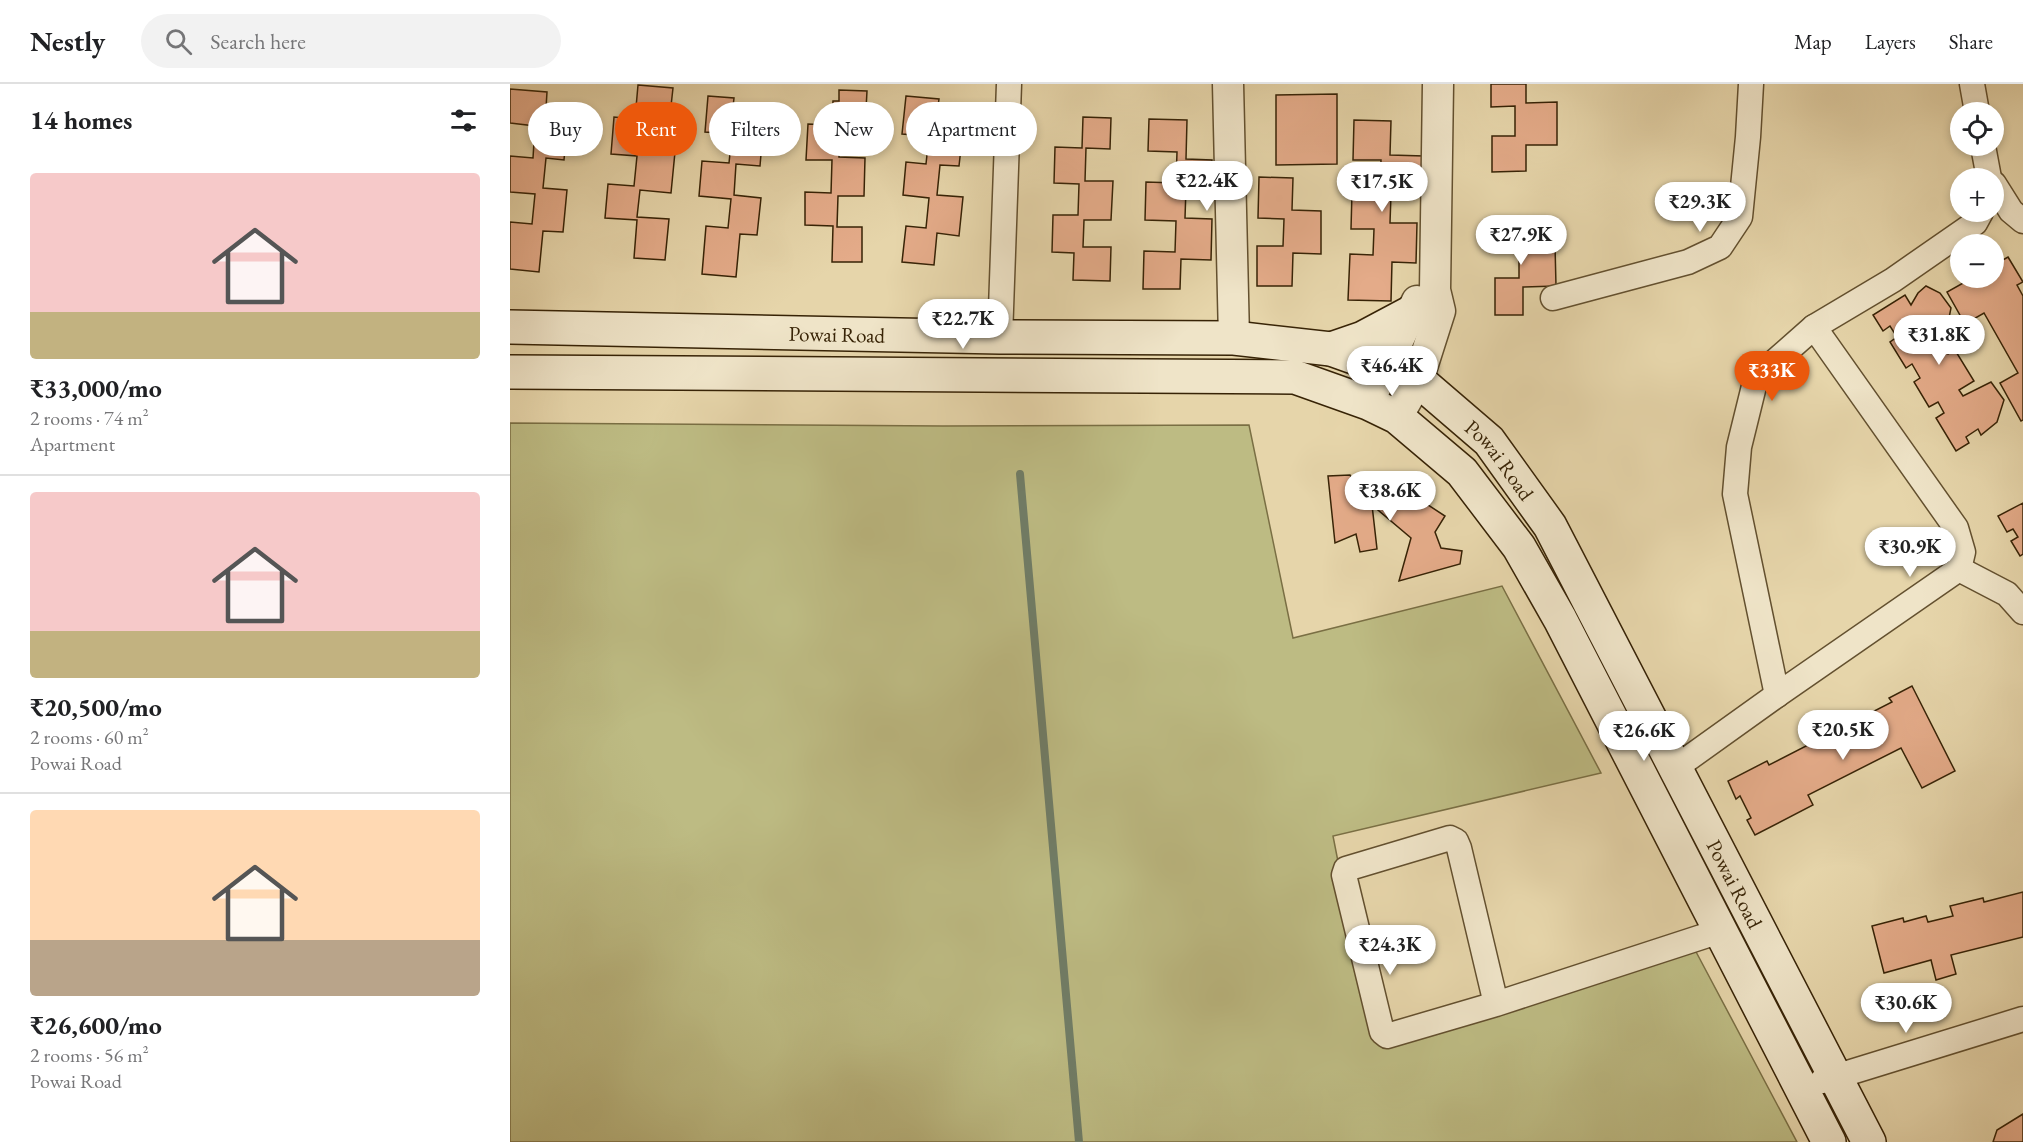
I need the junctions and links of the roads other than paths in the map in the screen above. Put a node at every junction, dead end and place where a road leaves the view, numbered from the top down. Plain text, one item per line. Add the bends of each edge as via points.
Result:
1 (1009, 84) edge
2 (1228, 84) edge
3 (1438, 84) edge
4 (1751, 84) edge
5 (1972, 84) edge
6 (1975, 102) edge
7 (2004, 200) edge
8 (2023, 221) edge
9 (1976, 222) edge
10 (1435, 290) junction
11 (1552, 298) dead end
12 (1410, 313) junction
13 (510, 327) edge
14 (1814, 327) junction
15 (1000, 337) junction
16 (1234, 338) junction
17 (1331, 349) junction
18 (1385, 367) junction
19 (510, 372) edge
20 (1418, 380) junction
21 (1368, 402) junction
22 (1397, 417) junction
23 (1959, 569) junction
24 (2023, 612) edge
25 (1777, 695) junction
26 (1676, 768) junction
27 (1720, 931) junction
28 (1496, 1004) junction
29 (2023, 1019) edge
30 (1836, 1077) junction
31 (1800, 1087) junction
32 (1829, 1142) edge
33 (1869, 1142) edge

1 - 15 street
2 - 16 street
3 - 10 street
4 - 11 street via 1740,217 1720,247 1688,262
5 - 6 street
7 - 8 street
9 - 14 street via 1893,280
10 - 12 street via 1416,302
10 - 20 street via 1440,311
12 - 17 main road via 1363,338
12 - 18 street
13 - 15 main road, Powai Road
14 - 23 street via 1956,528 1963,552
14 - 25 street via 1756,378 1739,447 1735,494
15 - 16 main road, Powai Road
16 - 17 main road, Powai Road
17 - 18 main road, Powai Road
18 - 20 main road, Powai Road
18 - 21 street
19 - 21 main road, Powai Road via 1295,377
20 - 22 street
20 - 26 main road, Powai Road via 1489,441 1550,526
21 - 22 main road, Powai Road
22 - 27 main road, Powai Road via 1462,472 1519,548 1560,619
23 - 24 street via 2007,594
23 - 25 street
25 - 26 street
26 - 30 main road, Powai Road
27 - 28 street
27 - 31 main road, Powai Road
28 - 28 street via 1384,1034 1344,875 1346,869 1450,838 1456,841
29 - 30 street
30 - 31 street
30 - 33 main road, Powai Road
31 - 32 main road, Powai Road

